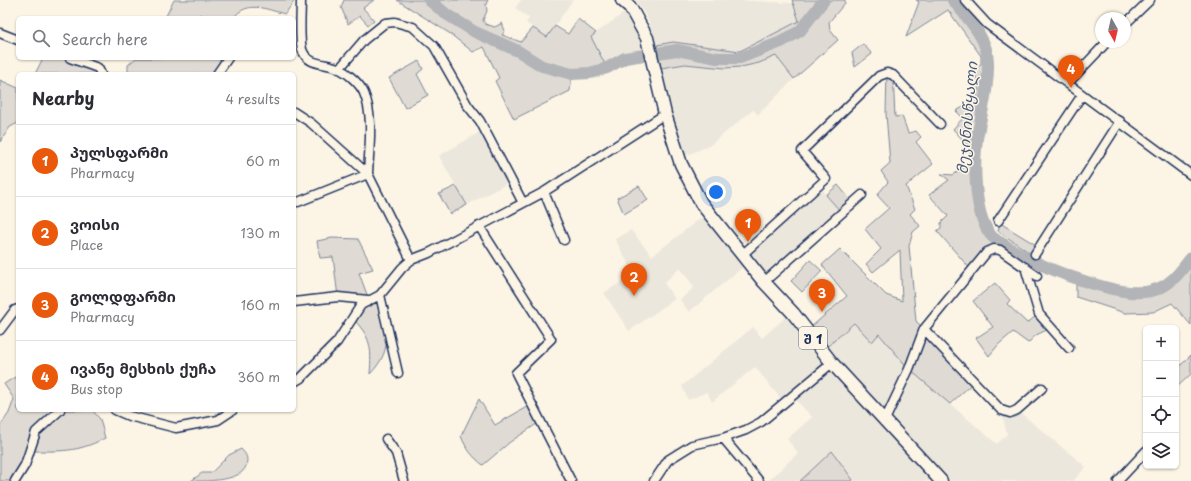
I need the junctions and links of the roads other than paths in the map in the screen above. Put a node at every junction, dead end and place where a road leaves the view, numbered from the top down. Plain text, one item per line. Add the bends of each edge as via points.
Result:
1 (301, 0) edge
2 (622, 0) edge
3 (965, 0) edge
4 (1150, 0) edge
5 (1131, 18) edge
6 (0, 33) edge
7 (16, 39) edge
8 (1102, 48) edge
9 (76, 60) edge
10 (227, 60) edge
11 (339, 69) junction
12 (100, 72) edge
13 (218, 72) edge
14 (1068, 83) junction
15 (1082, 95) junction
16 (296, 113) edge
17 (665, 114) junction
18 (1120, 121) junction
19 (940, 124) dead end
20 (368, 174) junction
21 (1191, 175) edge
22 (544, 192) junction
23 (862, 195) dead end
24 (296, 202) edge
25 (523, 203) junction
26 (998, 221) dead end
27 (479, 226) junction
28 (564, 240) dead end
29 (1034, 254) dead end
30 (742, 255) junction
31 (411, 260) junction
32 (1025, 266) junction
33 (1037, 276) dead end
34 (764, 282) junction
35 (380, 295) junction
36 (369, 300) junction
37 (296, 302) edge
38 (16, 310) edge
39 (924, 329) junction
40 (0, 330) edge
41 (1069, 348) dead end
42 (832, 363) junction
43 (398, 373) dead end
44 (296, 381) edge
45 (1042, 388) dead end
46 (58, 412) edge
47 (120, 412) edge
48 (230, 412) edge
49 (884, 422) junction
50 (386, 438) dead end
51 (723, 438) junction
52 (1143, 454) edge
53 (15, 481) edge
54 (404, 481) edge
55 (571, 481) edge
56 (654, 481) edge
57 (759, 481) edge
58 (941, 481) edge
59 (1118, 481) edge

1 - 11 street via 302,49 307,58
2 - 17 highway, შ 1 via 630,7 647,38
3 - 14 street via 987,24
4 - 5 street
6 - 7 street
8 - 14 street
9 - 12 street via 98,68
10 - 13 street
11 - 20 street via 354,80 363,92 369,111
11 - 25 street via 364,40 385,23 395,22 414,27 434,46 468,106 480,121
14 - 15 street
15 - 18 street
15 - 26 street
16 - 20 street via 311,123
17 - 22 street
17 - 30 highway, შ 1 via 690,184 701,203
18 - 21 street
18 - 29 street
19 - 30 street via 893,72 879,76 802,151 826,179
20 - 24 street
20 - 31 street
22 - 25 street
22 - 28 street
23 - 34 street
25 - 27 street
27 - 31 street
27 - 55 street via 551,339 516,373
30 - 34 highway, შ 1
31 - 35 street
32 - 33 street
32 - 39 street via 1000,250 988,252
32 - 41 street via 1039,314
34 - 42 highway, შ 1 via 793,313
35 - 36 street
35 - 43 street
36 - 37 street via 338,297
36 - 44 street via 356,311 337,342
38 - 40 street
39 - 45 street via 1001,410 1010,413 1017,410
39 - 49 street via 909,369
42 - 49 highway, შ 1
42 - 51 street via 761,422
46 - 53 street via 36,432 25,465
47 - 48 street via 176,428 218,420
49 - 58 highway, შ 1
50 - 54 street via 396,453
51 - 56 street via 692,445 668,460
51 - 57 street
52 - 59 street

